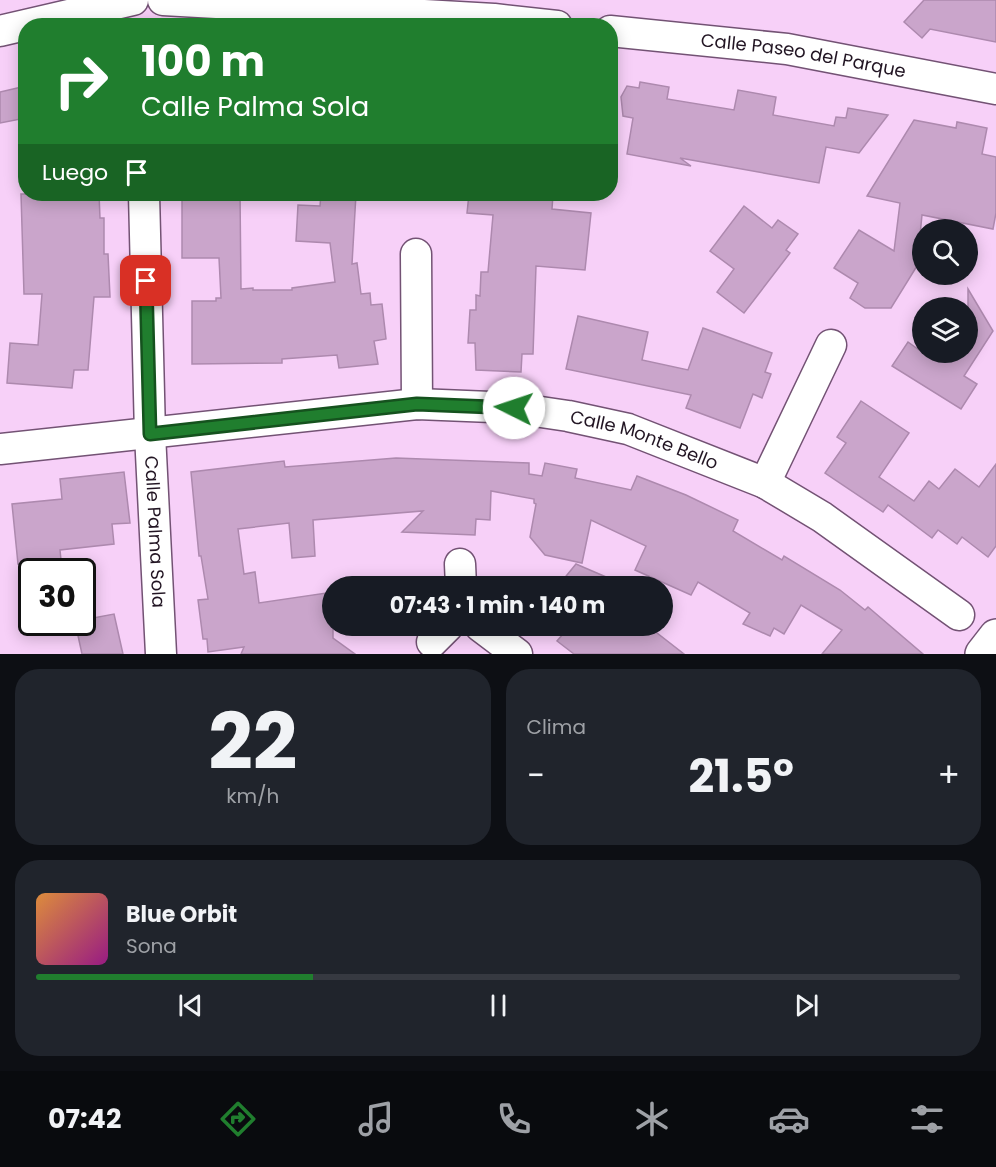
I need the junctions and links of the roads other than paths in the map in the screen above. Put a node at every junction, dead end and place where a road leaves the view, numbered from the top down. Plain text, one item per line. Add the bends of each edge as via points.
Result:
1 (133, 0) edge
2 (139, 0) edge
3 (163, 0) edge
4 (56, 18) edge
5 (140, 18) edge
6 (477, 18) edge
7 (18, 27) edge
8 (0, 31) edge
9 (618, 32) edge
10 (996, 89) edge
11 (144, 201) edge
12 (416, 254) dead end
13 (831, 345) dead end
14 (417, 404) junction
15 (150, 434) junction
16 (0, 449) edge
17 (765, 483) junction
18 (959, 615) dead end
19 (493, 636) edge
20 (996, 636) edge
21 (161, 654) edge
22 (517, 654) edge
23 (982, 654) edge

1 - 4 street
2 - 5 street
3 - 6 street
7 - 8 street
9 - 10 street, Calle Paseo del Parque via 786,49
11 - 15 street, Calle Palma Sola
12 - 14 street
13 - 17 street
14 - 15 street, Calle Monte Bello
14 - 17 street, Calle Monte Bello via 514,408 618,427
15 - 16 street, Calle Monte Bello
15 - 21 street, Calle Palma Sola
17 - 18 street, Calle Monte Bello via 822,517
19 - 22 street
20 - 23 street

